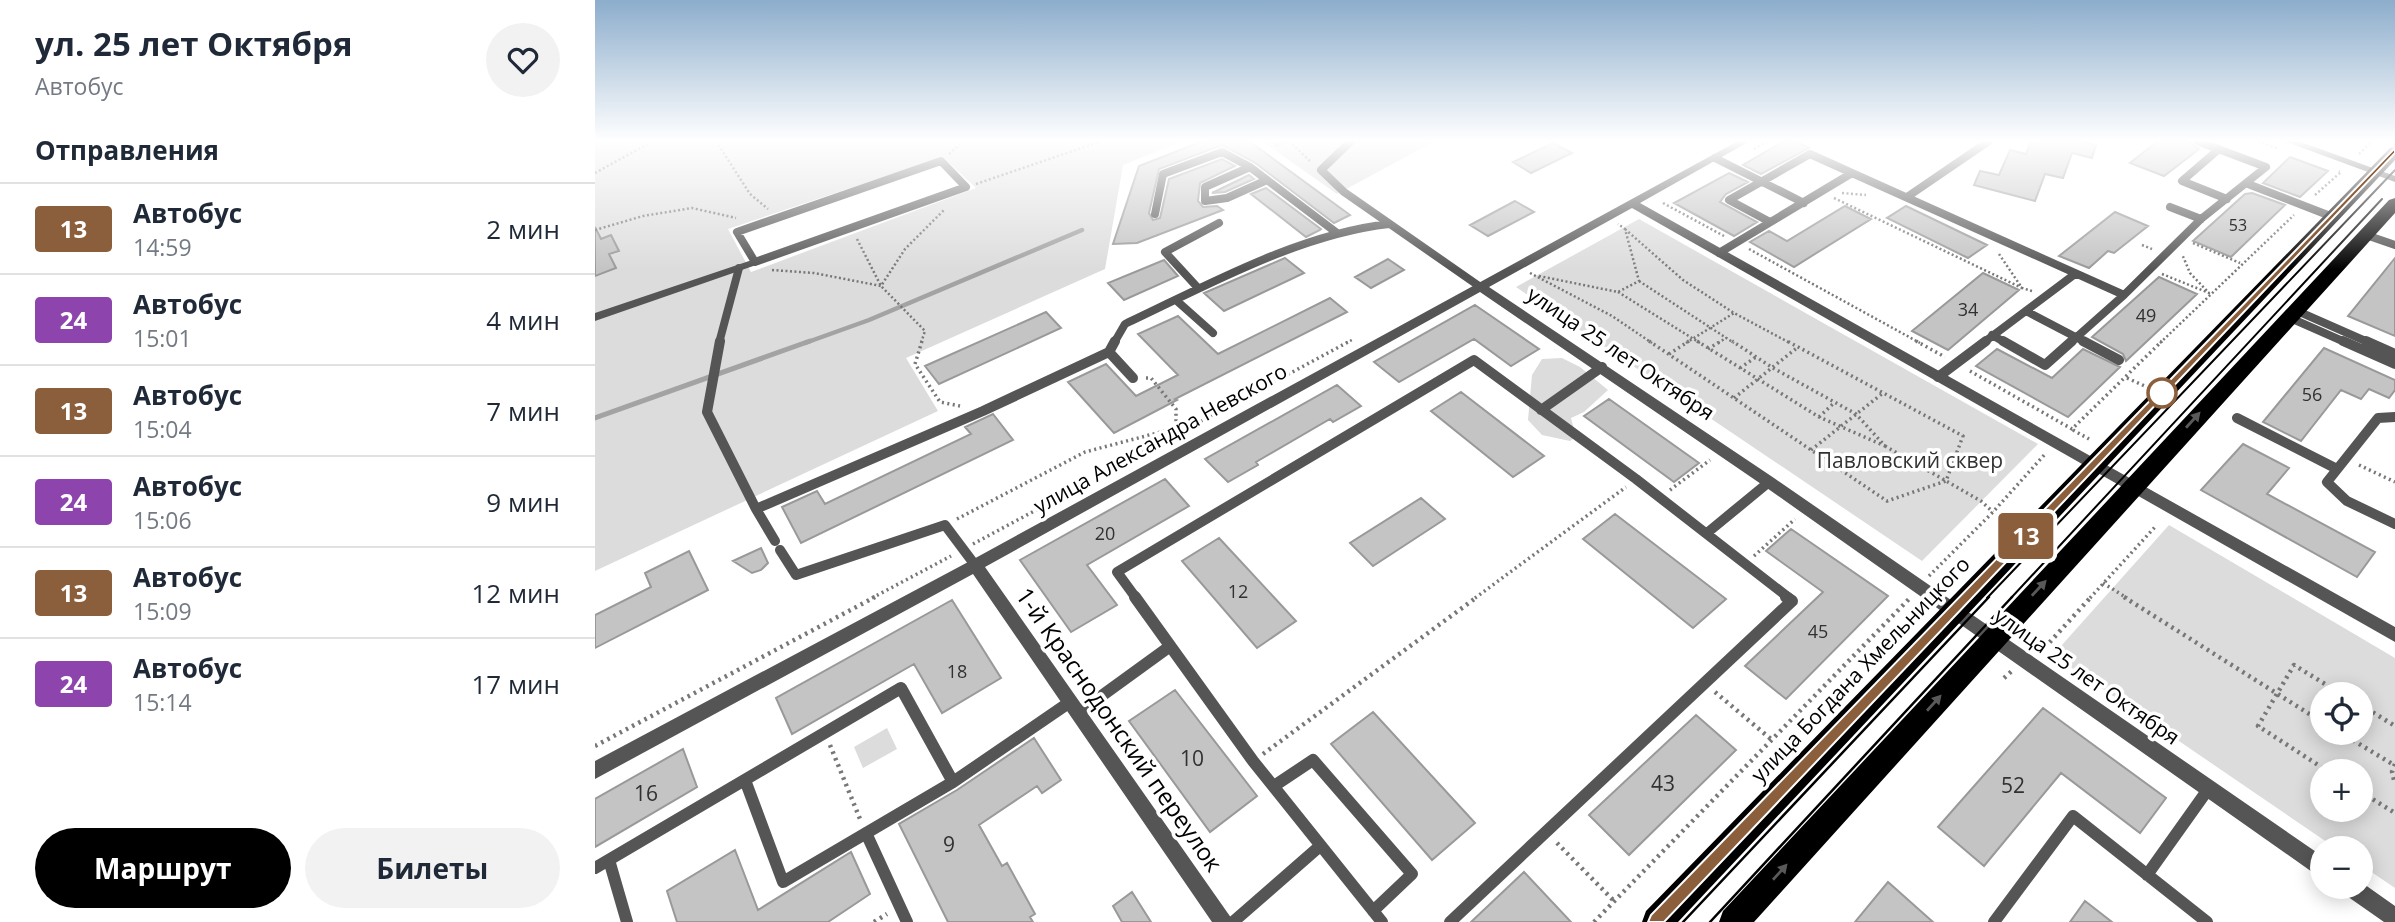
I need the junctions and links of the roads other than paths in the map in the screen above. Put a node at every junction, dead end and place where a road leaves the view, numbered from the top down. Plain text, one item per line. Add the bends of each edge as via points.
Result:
1 (875, 184) edge
2 (963, 184) edge
3 (1161, 184) edge
4 (1212, 184) edge
5 (1258, 184) edge
6 (1272, 184) edge
7 (1336, 184) edge
8 (1667, 184) edge
9 (1758, 184) edge
10 (1766, 184) edge
11 (1835, 184) edge
12 (1877, 184) edge
13 (1925, 184) edge
14 (2190, 184) edge
15 (2248, 184) joint
16 (2364, 184) edge
17 (1906, 197) junction
18 (2227, 199) junction
19 (1632, 203) junction
20 (1804, 203) junction
21 (2395, 203) edge
22 (2171, 207) dead end
23 (1155, 214) dead end
24 (2333, 217) junction
25 (2201, 219) junction
26 (1770, 222) junction
27 (1219, 223) dead end
28 (1389, 224) junction
29 (1337, 233) junction
30 (2366, 235) junction
31 (2395, 245) edge
32 (1719, 253) junction
33 (755, 262) junction
34 (739, 268) junction
35 (2075, 274) junction
36 (1479, 286) junction
37 (1198, 288) junction
38 (2124, 295) junction
39 (1177, 300) junction
40 (2025, 311) junction
41 (2292, 314) junction
42 (595, 317) edge
43 (1213, 333) dead end
44 (1992, 335) junction
45 (2075, 338) junction
46 (1109, 352) junction
47 (2395, 354) edge
48 (2119, 360) dead end
49 (2395, 364) edge
50 (1602, 367) junction
51 (1938, 377) junction
52 (1133, 378) road end
53 (1541, 410) junction
54 (2395, 416) edge
55 (2237, 418) dead end
56 (2094, 464) junction
57 (2337, 469) junction
58 (1769, 482) junction
59 (2133, 486) junction
60 (756, 509) junction
61 (2395, 524) edge
62 (1707, 533) junction
63 (975, 565) junction
64 (1954, 611) junction
65 (2395, 635) edge
66 (1993, 638) junction
67 (1168, 647) junction
68 (1074, 707) junction
69 (595, 770) edge
70 (745, 780) junction
71 (953, 782) junction
72 (1274, 786) junction
73 (2209, 788) junction
74 (866, 833) junction
75 (1320, 846) junction
76 (2310, 859) edge
77 (609, 860) junction
78 (595, 868) edge
79 (2147, 875) junction
80 (2368, 899) edge
81 (1378, 917) edge
82 (2395, 918) edge
83 (627, 922) edge
84 (907, 922) edge
85 (1224, 922) edge
86 (1233, 922) edge
87 (1450, 922) edge
88 (1657, 922) edge
89 (1734, 922) edge
90 (1994, 922) edge
91 (2207, 922) edge

1 - 33 lane via 737,232
2 - 33 lane via 966,187
3 - 23 lane
4 - 5 lane via 1205,187 1205,201 1227,198
6 - 29 lane
7 - 28 lane
8 - 19 street, улица Александра Невского
9 - 26 lane via 1729,200
10 - 20 lane
11 - 20 lane
12 - 17 lane
13 - 17 lane
14 - 18 lane
15 - 18 lane
15 - 24 lane
16 - 24 highway, улица Богдана Хмельницкого
17 - 35 lane
18 - 25 lane
19 - 32 street
19 - 36 street, улица Александра Невского
20 - 26 lane
21 - 30 highway
22 - 25 lane
24 - 56 highway, улица Богдана Хмельницкого
25 - 38 lane
26 - 32 lane
27 - 37 lane via 1165,252
28 - 29 lane
28 - 36 lane
29 - 37 lane via 1278,252
30 - 31 lane
30 - 41 highway
32 - 51 street
33 - 34 street
34 - 42 street
34 - 60 lane via 707,412
35 - 38 lane
35 - 40 lane
36 - 50 street, улица 25 лет Октября
36 - 63 street, улица Александра Невского
37 - 39 lane
38 - 45 lane
39 - 43 lane
39 - 46 lane via 1125,324
40 - 44 lane
40 - 45 lane
41 - 47 lane
41 - 49 lane
59 -> 41 highway
44 - 45 lane via 2045,365
44 - 51 lane
45 - 48 lane
46 - 52 lane
46 - 60 lane
50 - 53 lane
50 - 58 street, улица 25 лет Октября
51 - 56 street
53 - 62 lane
53 - 67 lane via 1474,360 1117,572
54 - 57 lane via 2378,418
55 - 57 lane
56 - 59 street
56 - 64 highway, улица Богдана Хмельницкого
57 - 61 lane via 2326,482 2329,488
58 - 62 lane
58 - 64 street, улица 25 лет Октября
59 - 65 street
66 -> 59 highway
60 - 63 lane via 796,575 946,525
62 - 87 lane via 1793,601
63 - 68 street, 1-й Краснодонский переулок
63 - 69 street, улица Александра Невского
64 - 66 street, улица 25 лет Октября
64 - 88 highway, улица Богдана Хмельницкого
66 - 73 street, улица 25 лет Октября
89 -> 66 highway
67 - 68 lane
67 - 72 lane
68 - 71 lane
68 - 85 street, 1-й Краснодонский переулок
70 - 71 lane via 901,688
70 - 74 lane via 783,881
70 - 77 lane
71 - 74 lane
72 - 75 lane
72 - 81 lane via 1313,760 1412,874
73 - 76 street, улица 25 лет Октября
73 - 79 lane
74 - 84 lane
75 - 81 lane
75 - 86 lane
77 - 78 lane
77 - 83 lane
79 - 90 lane via 2073,816
79 - 91 lane
80 - 82 street

